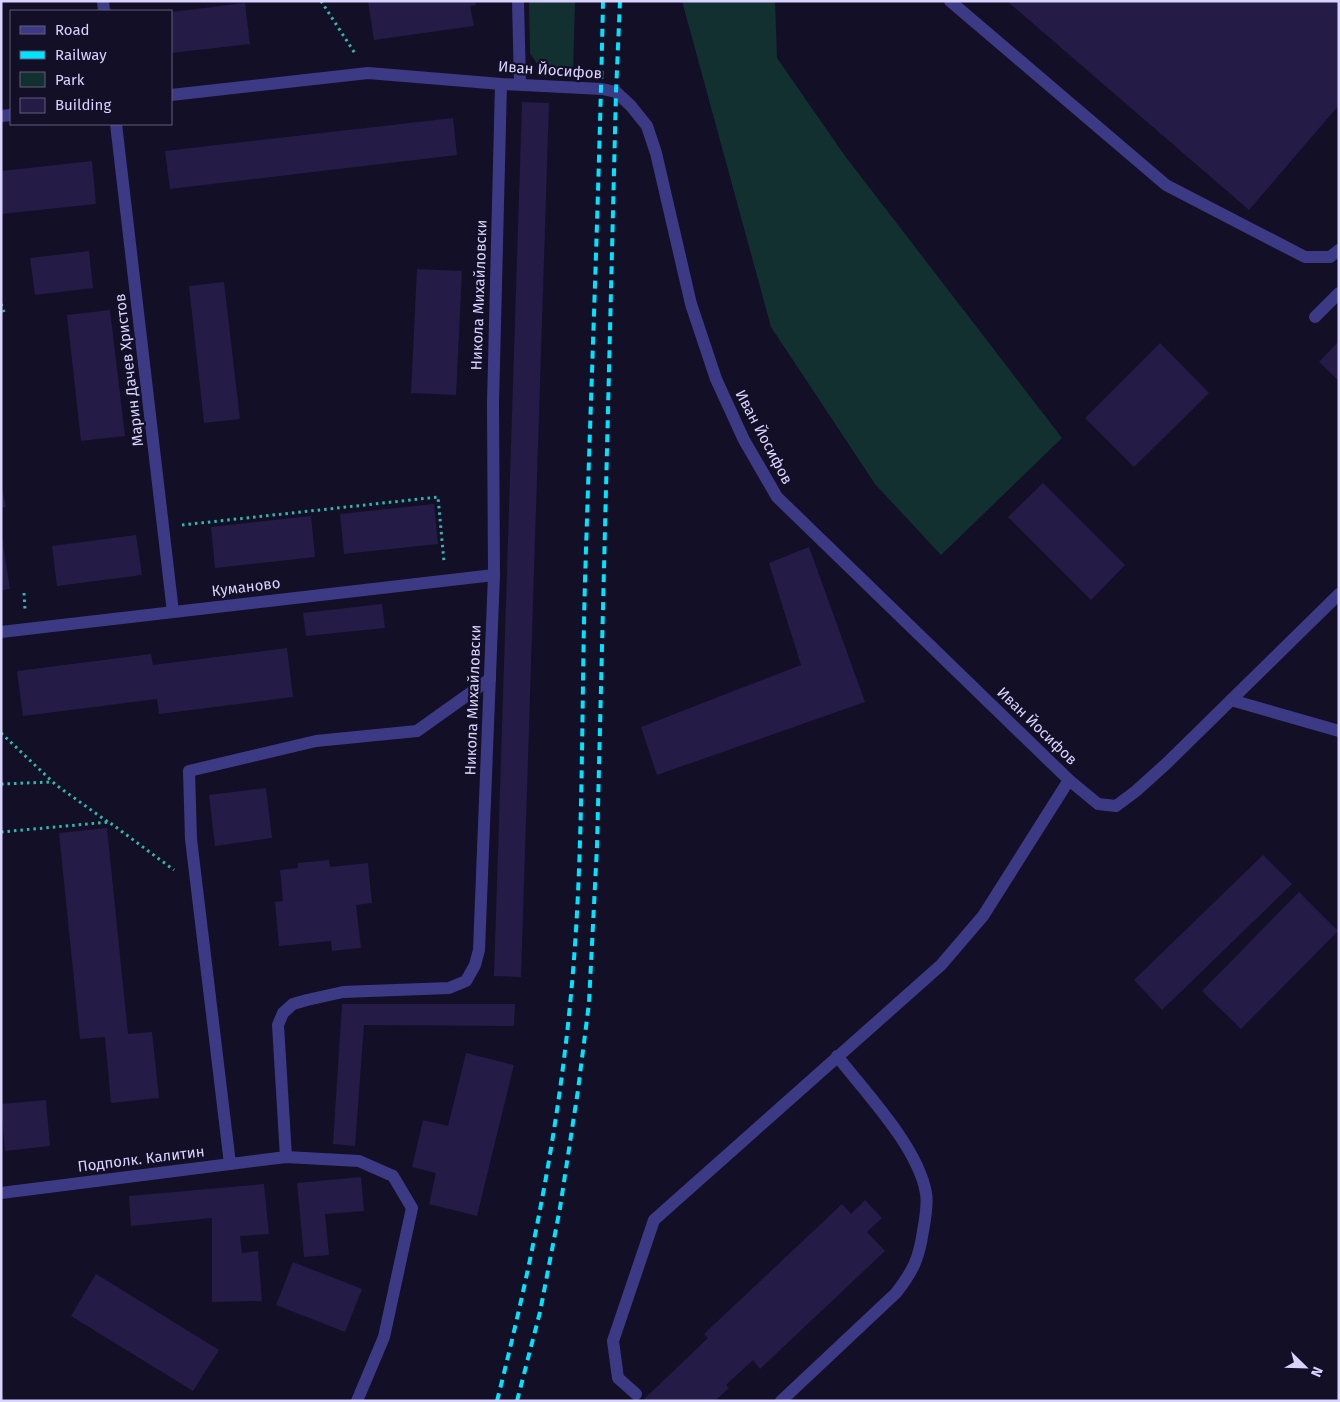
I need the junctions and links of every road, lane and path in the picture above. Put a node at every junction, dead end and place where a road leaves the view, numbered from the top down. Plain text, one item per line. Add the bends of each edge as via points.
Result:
1 (321, 1) edge
2 (518, 1) edge
3 (950, 1) edge
4 (368, 73) junction
5 (501, 84) junction
6 (520, 84) junction
7 (172, 94) edge
8 (116, 125) edge
9 (1339, 250) edge
10 (1339, 293) edge
11 (1, 304) edge
12 (4, 312) dead end
13 (1315, 318) dead end
14 (163, 527) junction
15 (494, 575) junction
16 (444, 580) junction
17 (1339, 594) edge
18 (173, 612) junction
19 (1, 632) edge
20 (490, 679) junction
21 (1231, 700) junction
22 (1339, 731) edge
23 (1, 733) edge
24 (1069, 780) junction
25 (52, 782) junction
26 (1, 784) edge
27 (109, 822) junction
28 (1, 832) edge
29 (197, 886) junction
30 (837, 1056) junction
31 (286, 1156) junction
32 (230, 1164) junction
33 (1, 1193) edge
34 (636, 1394) dead end
35 (358, 1401) edge
36 (781, 1401) edge

1 - 4 path
2 - 6 street
3 - 9 street via 1166,185 1305,257 1330,257
4 - 5 street, Иван Йосифов
4 - 7 street, Иван Йосифов
5 - 6 street, Иван Йосифов
5 - 15 street, Никола Михайловски via 493,403
6 - 24 street, Иван Йосифов via 602,89 616,92 632,106 647,126 656,153 691,304 716,379 744,440 777,497
8 - 14 street, Марин Дачев Христов
10 - 13 street
11 - 12 path
14 - 16 path via 438,497
14 - 18 street, Марин Дачев Христов
15 - 16 street, Куманово
15 - 20 street, Никола Михайловски
16 - 18 street, Куманово
17 - 21 street, Иван Йосифов
18 - 19 street, Куманово
20 - 29 street via 417,731 316,741 189,771 191,839
20 - 31 street, Никола Михайловски via 479,950 475,965 466,981 449,988 343,992 293,1004 283,1013 278,1025
21 - 22 street
21 - 24 street, Иван Йосифов via 1167,763 1116,806 1098,804
23 - 25 path
24 - 30 street via 982,916 941,965
25 - 26 path
25 - 27 path
27 - 28 path
27 - 29 path
29 - 32 street
30 - 34 street via 654,1220 613,1341 618,1378
30 - 36 street via 899,1136 917,1167 926,1194 925,1221 920,1249 910,1275 896,1293
31 - 32 street, Подполк. Калитин
31 - 35 street, Подполк. Калитин via 359,1161 394,1176 412,1208 384,1337
32 - 33 street, Подполк. Калитин

